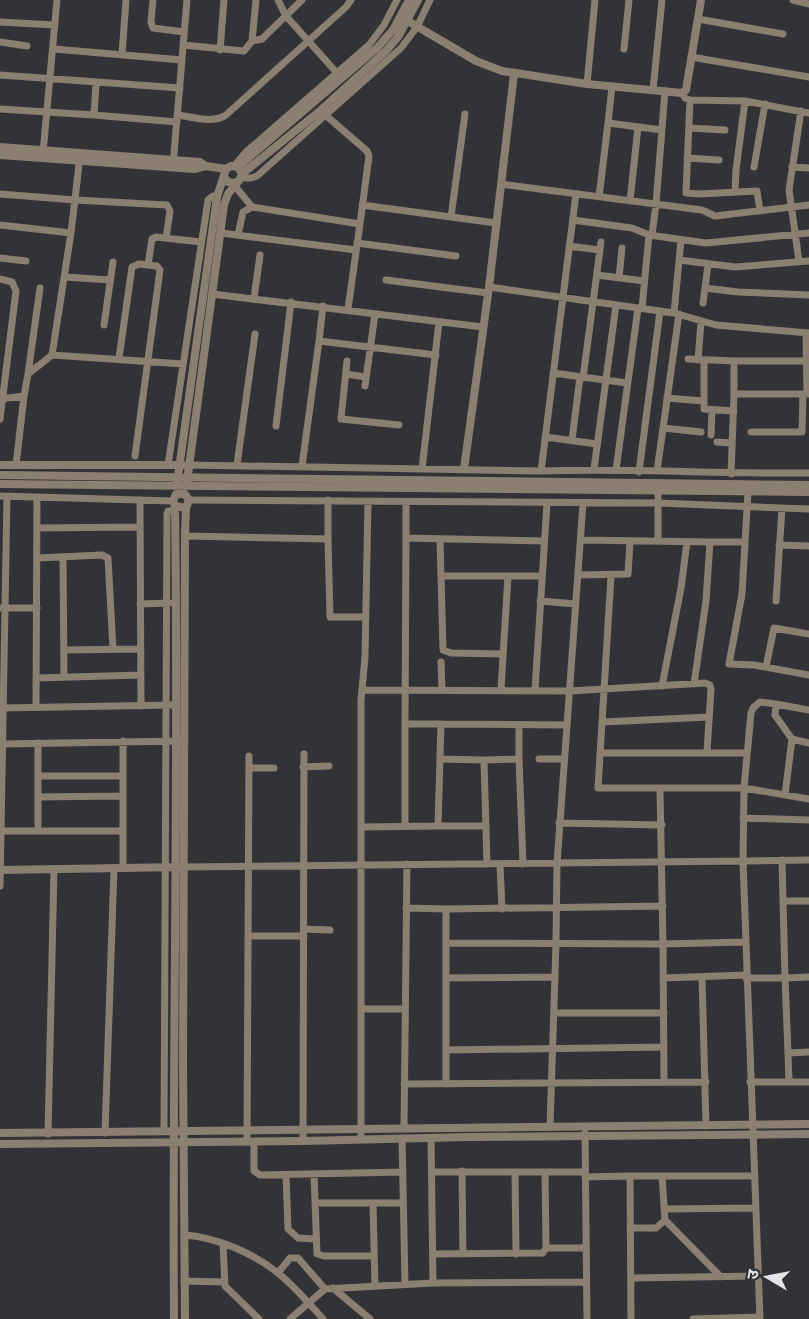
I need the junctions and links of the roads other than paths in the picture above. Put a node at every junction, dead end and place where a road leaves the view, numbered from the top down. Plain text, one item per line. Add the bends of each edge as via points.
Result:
1 (57, 0) edge
2 (126, 0) edge
3 (153, 0) edge
4 (188, 0) edge
5 (224, 0) edge
6 (256, 0) edge
7 (278, 0) edge
8 (302, 0) edge
9 (351, 0) edge
10 (397, 0) edge
11 (409, 0) edge
12 (418, 0) edge
13 (430, 0) edge
14 (595, 0) edge
15 (629, 0) edge
16 (662, 0) edge
17 (701, 0) edge
18 (792, 0) edge
19 (809, 4) edge
20 (286, 15) junction
21 (404, 19) junction
22 (698, 19) junction
23 (0, 22) edge
24 (55, 25) junction
25 (417, 27) junction
26 (184, 32) junction
27 (783, 34) dead end
28 (252, 41) junction
29 (0, 42) edge
30 (308, 42) junction
31 (183, 45) junction
32 (27, 46) dead end
33 (54, 49) junction
34 (624, 49) dead end
35 (220, 50) junction
36 (122, 54) junction
37 (691, 57) junction
38 (182, 60) junction
39 (337, 73) junction
40 (514, 74) junction
41 (0, 75) edge
42 (809, 77) edge
43 (51, 80) junction
44 (96, 83) junction
45 (587, 84) junction
46 (612, 87) junction
47 (180, 88) junction
48 (653, 90) junction
49 (666, 92) junction
50 (682, 93) junction
51 (690, 100) junction
52 (746, 101) junction
53 (765, 104) junction
54 (0, 109) edge
55 (48, 110) junction
56 (805, 112) edge
57 (323, 113) junction
58 (465, 114) dead end
59 (94, 115) junction
60 (177, 119) junction
61 (608, 123) junction
62 (638, 127) junction
63 (689, 128) junction
64 (662, 130) junction
65 (725, 130) dead end
66 (0, 147) edge
67 (43, 154) junction
68 (0, 155) edge
69 (80, 157) junction
70 (687, 158) junction
71 (719, 160) dead end
72 (173, 164) junction
73 (209, 166) junction
74 (754, 167) dead end
75 (792, 167) junction
76 (809, 168) edge
77 (233, 176) junction
78 (501, 184) junction
79 (735, 192) junction
80 (0, 194) edge
81 (576, 194) junction
82 (217, 197) junction
83 (599, 197) junction
84 (75, 200) junction
85 (630, 201) junction
86 (656, 204) junction
87 (362, 205) junction
88 (809, 205) edge
89 (252, 207) junction
90 (792, 207) junction
91 (760, 211) junction
92 (451, 217) junction
93 (573, 220) junction
94 (496, 223) junction
95 (360, 224) junction
96 (0, 225) edge
97 (71, 233) junction
98 (220, 233) junction
99 (809, 233) edge
100 (796, 234) junction
101 (238, 235) junction
102 (650, 235) junction
103 (166, 238) junction
104 (681, 240) junction
105 (201, 242) junction
106 (601, 242) dead end
107 (357, 246) junction
108 (569, 246) junction
109 (622, 248) dead end
110 (600, 250) junction
111 (260, 255) dead end
112 (456, 256) dead end
113 (0, 258) edge
114 (679, 260) junction
115 (26, 261) dead end
116 (799, 261) junction
117 (809, 261) edge
118 (113, 262) dead end
119 (148, 265) junction
120 (708, 265) junction
121 (597, 275) junction
122 (65, 277) junction
123 (619, 278) junction
124 (0, 279) edge
125 (110, 280) junction
126 (386, 280) dead end
127 (644, 281) junction
128 (40, 288) dead end
129 (705, 288) junction
130 (488, 290) junction
131 (212, 294) junction
132 (809, 295) edge
133 (562, 297) junction
134 (254, 298) junction
135 (594, 301) junction
136 (291, 302) junction
137 (704, 303) dead end
138 (616, 305) junction
139 (323, 306) junction
140 (640, 308) junction
141 (348, 309) junction
142 (660, 311) junction
143 (676, 313) junction
144 (375, 314) junction
145 (439, 322) junction
146 (701, 322) junction
147 (104, 325) dead end
148 (483, 327) junction
149 (808, 333) edge
150 (255, 334) dead end
151 (319, 341) junction
152 (370, 347) junction
153 (31, 354) junction
154 (436, 355) junction
155 (51, 356) junction
156 (119, 358) junction
157 (688, 359) dead end
158 (148, 360) junction
159 (701, 360) junction
160 (347, 361) dead end
161 (734, 361) junction
162 (806, 362) junction
163 (183, 364) junction
164 (553, 373) junction
165 (28, 374) junction
166 (346, 374) junction
167 (366, 378) junction
168 (582, 378) junction
169 (605, 380) junction
170 (627, 383) junction
171 (365, 386) dead end
172 (734, 394) junction
173 (806, 394) edge
174 (24, 396) junction
175 (667, 398) junction
176 (2, 399) edge
177 (703, 400) junction
178 (712, 410) junction
179 (734, 411) junction
180 (0, 419) edge
181 (399, 425) dead end
182 (276, 426) dead end
183 (663, 428) junction
184 (701, 432) dead end
185 (751, 432) dead end
186 (805, 432) edge
187 (711, 435) dead end
188 (545, 437) junction
189 (572, 441) junction
190 (717, 442) dead end
191 (732, 442) junction
192 (597, 444) junction
193 (135, 456) dead end
194 (0, 465) edge
195 (16, 465) junction
196 (168, 465) junction
197 (179, 465) junction
198 (189, 465) junction
199 (237, 465) junction
200 (302, 466) junction
201 (422, 469) junction
202 (594, 469) junction
203 (464, 470) junction
204 (614, 470) junction
205 (541, 471) junction
206 (657, 471) junction
207 (639, 472) junction
208 (809, 473) edge
209 (731, 474) junction
210 (4, 480) edge
211 (809, 484) edge
212 (604, 486) junction
213 (669, 488) junction
214 (784, 488) junction
215 (658, 491) junction
216 (748, 492) junction
217 (809, 492) edge
218 (180, 494) junction
219 (4, 496) edge
220 (37, 497) junction
221 (140, 500) junction
222 (328, 500) junction
223 (368, 501) junction
224 (406, 502) junction
225 (547, 503) junction
226 (583, 503) junction
227 (658, 503) junction
228 (748, 507) junction
229 (782, 508) junction
230 (809, 509) edge
231 (139, 526) junction
232 (37, 528) junction
233 (185, 536) junction
234 (406, 538) junction
235 (328, 539) junction
236 (440, 539) junction
237 (581, 540) junction
238 (544, 541) junction
239 (630, 541) junction
240 (658, 541) junction
241 (687, 542) junction
242 (710, 542) junction
243 (745, 542) junction
244 (779, 545) junction
245 (809, 546) edge
246 (38, 558) junction
247 (63, 558) junction
248 (578, 575) junction
249 (441, 576) junction
250 (508, 576) junction
251 (542, 576) junction
252 (611, 576) junction
253 (540, 601) junction
254 (776, 601) dead end
255 (166, 603) junction
256 (176, 603) junction
257 (140, 604) junction
258 (576, 604) junction
259 (3, 608) edge
260 (37, 608) junction
261 (366, 617) junction
262 (809, 634) edge
263 (112, 649) junction
264 (140, 649) junction
265 (64, 650) junction
266 (503, 654) junction
267 (441, 662) dead end
268 (766, 667) junction
269 (140, 675) junction
270 (809, 675) edge
271 (64, 677) junction
272 (37, 678) junction
273 (694, 684) junction
274 (662, 686) junction
275 (501, 689) junction
276 (605, 689) junction
277 (362, 690) junction
278 (405, 690) junction
279 (442, 690) junction
280 (535, 690) junction
281 (570, 691) junction
282 (776, 704) junction
283 (172, 705) junction
284 (141, 706) junction
285 (36, 707) junction
286 (2, 708) edge
287 (809, 710) edge
288 (709, 717) junction
289 (603, 722) junction
290 (405, 724) junction
291 (441, 724) junction
292 (519, 725) junction
293 (567, 725) junction
294 (792, 740) junction
295 (123, 741) junction
296 (166, 741) junction
297 (181, 741) junction
298 (38, 743) junction
299 (809, 743) edge
300 (3, 744) junction
301 (707, 752) junction
302 (600, 753) junction
303 (747, 753) junction
304 (303, 754) dead end
305 (249, 756) dead end
306 (440, 759) junction
307 (519, 759) junction
308 (539, 759) dead end
309 (564, 759) junction
310 (484, 760) junction
311 (329, 766) dead end
312 (303, 767) junction
313 (249, 768) junction
314 (274, 768) dead end
315 (38, 776) junction
316 (123, 776) junction
317 (744, 788) junction
318 (660, 789) junction
319 (785, 795) junction
320 (123, 796) junction
321 (38, 797) junction
322 (809, 799) edge
323 (743, 818) junction
324 (809, 820) edge
325 (559, 823) junction
326 (662, 825) junction
327 (405, 826) junction
328 (438, 826) junction
329 (486, 826) junction
330 (362, 827) junction
331 (2, 831) junction
332 (38, 831) junction
333 (123, 831) junction
334 (782, 860) junction
335 (809, 860) edge
336 (743, 861) junction
337 (662, 862) junction
338 (407, 864) junction
339 (487, 864) junction
340 (500, 864) junction
341 (523, 864) junction
342 (556, 864) junction
343 (362, 865) junction
344 (248, 866) junction
345 (304, 866) junction
346 (166, 867) junction
347 (181, 867) junction
348 (119, 868) junction
349 (54, 869) junction
350 (0, 870) edge
351 (0, 886) edge
352 (809, 901) edge
353 (783, 902) junction
354 (663, 906) junction
355 (406, 908) junction
356 (446, 909) junction
357 (501, 909) junction
358 (556, 909) junction
359 (330, 930) dead end
360 (304, 933) junction
361 (248, 936) junction
362 (745, 942) junction
363 (446, 943) junction
364 (556, 943) junction
365 (663, 944) junction
366 (555, 977) junction
367 (746, 977) junction
368 (809, 977) edge
369 (446, 978) junction
370 (663, 978) junction
371 (702, 978) junction
372 (785, 978) junction
373 (362, 1009) junction
374 (405, 1009) junction
375 (554, 1013) junction
376 (663, 1013) junction
377 (664, 1047) junction
378 (552, 1048) junction
379 (446, 1050) junction
380 (809, 1052) edge
381 (788, 1053) junction
382 (664, 1082) junction
383 (706, 1082) junction
384 (750, 1082) junction
385 (789, 1082) junction
386 (809, 1082) edge
387 (551, 1083) junction
388 (404, 1084) junction
389 (446, 1084) junction
390 (809, 1124) edge
391 (706, 1126) junction
392 (550, 1127) junction
393 (303, 1130) junction
394 (753, 1130) junction
395 (169, 1131) junction
396 (183, 1131) junction
397 (247, 1131) junction
398 (585, 1131) junction
399 (105, 1132) junction
400 (0, 1133) edge
401 (403, 1133) junction
402 (48, 1134) junction
403 (361, 1134) junction
404 (809, 1134) edge
405 (431, 1138) junction
406 (173, 1141) junction
407 (183, 1141) junction
408 (303, 1141) junction
409 (250, 1142) junction
410 (0, 1144) edge
411 (403, 1172) junction
412 (432, 1172) junction
413 (462, 1172) junction
414 (515, 1172) junction
415 (545, 1172) junction
416 (314, 1174) junction
417 (286, 1175) junction
418 (585, 1175) junction
419 (630, 1176) junction
420 (662, 1176) junction
421 (755, 1176) junction
422 (315, 1203) junction
423 (373, 1203) junction
424 (403, 1203) junction
425 (756, 1208) junction
426 (664, 1209) junction
427 (665, 1220) junction
428 (630, 1228) junction
429 (184, 1235) junction
430 (315, 1239) junction
431 (223, 1244) junction
432 (546, 1248) junction
433 (585, 1248) junction
434 (433, 1254) junction
435 (463, 1254) junction
436 (516, 1254) junction
437 (374, 1256) junction
438 (278, 1273) junction
439 (721, 1276) junction
440 (758, 1276) junction
441 (631, 1278) junction
442 (184, 1281) junction
443 (224, 1282) junction
444 (586, 1282) junction
445 (434, 1283) junction
446 (405, 1284) junction
447 (375, 1286) junction
448 (333, 1288) junction
449 (325, 1289) junction
450 (309, 1303) junction
451 (760, 1318) edge
452 (174, 1319) edge
453 (185, 1319) edge
454 (259, 1319) edge
455 (290, 1319) edge
456 (323, 1319) edge
457 (370, 1319) edge
458 (587, 1319) edge
459 (631, 1319) edge
460 (693, 1319) edge
461 (714, 1319) edge

1 - 24 street
2 - 36 street
3 - 26 street via 153,28
4 - 26 street
5 - 35 street
6 - 28 street
7 - 20 street
8 - 20 street
9 - 30 street
10 - 39 street via 377,36
11 - 21 street
12 - 21 street
13 - 25 street
14 - 45 street
15 - 34 street
16 - 48 street
17 - 22 street
18 - 19 street
20 - 28 street via 262,39
20 - 30 street
21 - 25 street
21 - 57 street via 389,48
21 - 77 street via 377,48
22 - 27 street
22 - 37 street
23 - 24 street
24 - 33 street
25 - 40 street via 476,61
25 - 57 street via 401,48
26 - 31 street
28 - 35 street via 244,51
29 - 32 street
30 - 39 street
30 - 60 street via 220,119
31 - 35 street
31 - 38 street
33 - 36 street
33 - 43 street
36 - 38 street
37 - 42 street
37 - 50 street via 686,90
38 - 47 street
39 - 77 street via 246,152
40 - 45 street
40 - 78 street
41 - 43 street
43 - 44 street
43 - 55 street
44 - 47 street
44 - 59 street
45 - 46 street
46 - 48 street
46 - 61 street
47 - 60 street
48 - 49 street
49 - 50 street
49 - 64 street
50 - 51 street
51 - 52 street
51 - 63 street
52 - 53 street
52 - 79 street
53 - 56 street
53 - 74 street
54 - 55 street
55 - 59 street
55 - 67 street
56 - 75 street
57 - 77 street
57 - 87 street via 367,151
58 - 92 street
59 - 60 street
60 - 72 street
61 - 62 street
61 - 83 street
62 - 64 street
62 - 85 street
63 - 65 street
63 - 70 street
64 - 86 street
66 - 67 street
67 - 68 street
67 - 69 street
69 - 72 street
69 - 84 street
70 - 71 street
70 - 79 street via 687,193
72 - 73 street via 200,162
73 - 77 street
73 - 77 street via 218,174
75 - 76 street
75 - 90 street
77 - 82 street
77 - 89 street
77 - 98 street
78 - 81 street
78 - 94 street
79 - 91 street via 757,190
80 - 84 street
81 - 83 street
81 - 93 street
82 - 105 street via 208,200
82 - 197 street
83 - 85 street
84 - 97 street
84 - 103 street via 167,205 170,211
85 - 86 street
86 - 91 street via 702,210 715,216
86 - 102 street
87 - 92 street
87 - 95 street
88 - 90 street
89 - 95 street
89 - 101 street via 243,212
90 - 91 street
90 - 100 street
92 - 94 street
93 - 102 street via 632,228
93 - 108 street
94 - 130 street
95 - 107 street
96 - 97 street
97 - 122 street
98 - 101 street
98 - 131 street
99 - 100 street
100 - 104 street via 712,243
100 - 116 street
101 - 107 street
102 - 104 street
102 - 127 street
103 - 105 street
103 - 119 street via 152,239
104 - 114 street
105 - 163 street
106 - 110 street
107 - 112 street
107 - 141 street
108 - 110 street
108 - 133 street
109 - 123 street
110 - 121 street
111 - 134 street
113 - 115 street
114 - 120 street
114 - 143 street
116 - 117 street
116 - 120 street via 735,267
118 - 125 street
119 - 156 street via 132,267
119 - 158 street via 160,270
120 - 129 street
121 - 123 street
121 - 135 street
122 - 125 street
122 - 155 street
123 - 127 street
124 - 176 street via 12,282 16,291
125 - 147 street
126 - 130 street
127 - 140 street
128 - 153 street
129 - 132 street
129 - 137 street
130 - 133 street
130 - 148 street
131 - 134 street
131 - 198 street
133 - 135 street
133 - 164 street
134 - 136 street
135 - 138 street
135 - 168 street
136 - 139 street
136 - 182 street
138 - 140 street
138 - 169 street
139 - 141 street
139 - 151 street
140 - 142 street
140 - 170 street
141 - 144 street
142 - 143 street
142 - 207 street
143 - 146 street
143 - 175 street
144 - 145 street
144 - 152 street
145 - 148 street
145 - 154 street
146 - 149 street
146 - 159 street
148 - 203 street
149 - 162 street
150 - 199 street
151 - 152 street
151 - 200 street
152 - 154 street
152 - 167 street
153 - 155 street
153 - 165 street
154 - 201 street
155 - 156 street
155 - 165 street
156 - 158 street
157 - 159 street
158 - 163 street
158 - 193 street
159 - 161 street
159 - 177 street
160 - 166 street
161 - 162 street
161 - 172 street
162 - 173 street
163 - 196 street
164 - 168 street
164 - 188 street
165 - 174 street
166 - 167 street
166 - 181 street via 341,419
167 - 171 street
168 - 169 street
168 - 189 street
169 - 170 street
169 - 192 street
170 - 204 street
172 - 173 street
172 - 179 street
173 - 186 street
174 - 176 street
174 - 195 street
175 - 177 street
175 - 183 street
176 - 180 street
177 - 178 street via 704,409
178 - 179 street
178 - 187 street
179 - 191 street
183 - 184 street
183 - 206 street
185 - 186 street
188 - 189 street
188 - 205 street
189 - 192 street
190 - 191 street
191 - 209 street
192 - 202 street
194 - 195 street
195 - 196 street
196 - 197 street
197 - 198 street
197 - 218 street
198 - 199 street
198 - 218 street
199 - 200 street
200 - 201 street
201 - 203 street
202 - 204 street
202 - 205 street
203 - 205 street
204 - 207 street
204 - 212 street
206 - 207 street
206 - 209 street
208 - 209 street
210 - 218 street
211 - 214 street
212 - 213 street
212 - 215 street
212 - 218 street via 464,485
213 - 214 street
213 - 215 street
213 - 216 street
214 - 216 street
214 - 217 street
215 - 227 street
216 - 228 street
218 - 221 street
218 - 222 street
218 - 233 street
218 - 255 street via 167,514
218 - 256 street
219 - 220 street
219 - 259 street
220 - 221 street
220 - 232 street
221 - 231 street
222 - 223 street
222 - 235 street
223 - 224 street
223 - 261 street
224 - 225 street
224 - 234 street
225 - 226 street
225 - 238 street
226 - 227 street
226 - 237 street
227 - 228 street
227 - 240 street
228 - 229 street
228 - 243 street
229 - 230 street
229 - 244 street
231 - 232 street
231 - 257 street
232 - 246 street
233 - 235 street
233 - 297 street
234 - 236 street
234 - 278 street
235 - 261 street via 330,617
236 - 238 street
236 - 249 street
237 - 239 street
237 - 248 street
238 - 251 street
239 - 240 street
239 - 252 street via 628,574
240 - 241 street
241 - 242 street
241 - 274 street
242 - 243 street
242 - 273 street
243 - 268 street via 742,594 729,664
244 - 245 street
244 - 254 street
246 - 247 street
246 - 260 street
247 - 263 street via 102,555 109,560
247 - 265 street
248 - 252 street
248 - 258 street
249 - 250 street
249 - 266 street via 443,650
250 - 251 street
250 - 266 street
251 - 253 street
252 - 276 street
253 - 258 street
253 - 280 street
255 - 256 street
255 - 257 street
255 - 283 street
256 - 283 street
257 - 264 street
258 - 281 street
259 - 260 street
259 - 286 street
260 - 272 street
261 - 277 street
262 - 268 street via 774,628
263 - 264 street
263 - 265 street
264 - 269 street
265 - 271 street
266 - 275 street
267 - 279 street
268 - 270 street
269 - 271 street
269 - 284 street
271 - 272 street
272 - 285 street
273 - 274 street
273 - 288 street via 710,685
274 - 276 street
275 - 279 street
275 - 280 street
276 - 281 street
276 - 289 street
277 - 278 street
277 - 330 street
278 - 279 street
278 - 290 street
280 - 281 street
281 - 293 street
282 - 287 street
282 - 294 street via 775,715
282 - 303 street via 760,702 753,708
283 - 284 street
283 - 296 street
283 - 297 street
284 - 285 street
285 - 286 street
286 - 300 street
288 - 289 street
288 - 301 street
289 - 302 street
290 - 291 street
290 - 327 street
291 - 292 street
291 - 306 street
292 - 293 street
292 - 307 street
293 - 309 street
294 - 299 street
294 - 319 street
295 - 296 street
295 - 298 street
295 - 316 street
296 - 297 street
296 - 346 street
297 - 347 street
298 - 300 street
298 - 315 street
300 - 331 street
301 - 302 street
301 - 303 street
302 - 318 street via 598,788
303 - 317 street
304 - 312 street
305 - 313 street
306 - 310 street
306 - 328 street
307 - 310 street
307 - 341 street
308 - 309 street
309 - 325 street
310 - 329 street
311 - 312 street
312 - 345 street
313 - 314 street
313 - 344 street
315 - 316 street
315 - 321 street
316 - 320 street
317 - 318 street
317 - 319 street
317 - 323 street
318 - 326 street
319 - 322 street
320 - 321 street
320 - 333 street
321 - 332 street
323 - 324 street
323 - 336 street
325 - 326 street
325 - 342 street
326 - 337 street
327 - 328 street
327 - 330 street
328 - 329 street
329 - 339 street
330 - 343 street
331 - 332 street
331 - 350 street
332 - 333 street
333 - 348 street
334 - 335 street
334 - 336 street
334 - 353 street
336 - 337 street
336 - 362 street
337 - 342 street
337 - 354 street
338 - 339 street
338 - 343 street
338 - 355 street
339 - 340 street
340 - 341 street
340 - 357 street
341 - 342 street
342 - 358 street
343 - 345 street
343 - 373 street
344 - 345 street
344 - 347 street
344 - 361 street
345 - 360 street
346 - 347 street
346 - 348 street
346 - 395 street
347 - 395 street
347 - 396 street
348 - 349 street
348 - 399 street
349 - 350 street
349 - 402 street
350 - 351 street
352 - 353 street
353 - 372 street
354 - 358 street
354 - 365 street
355 - 356 street
355 - 374 street
356 - 357 street
356 - 363 street
357 - 358 street
358 - 364 street
359 - 360 street
360 - 361 street
360 - 393 street
361 - 397 street
362 - 365 street
362 - 367 street
363 - 364 street
363 - 369 street
364 - 365 street
364 - 366 street
365 - 370 street
366 - 369 street
366 - 375 street
367 - 371 street
367 - 372 street
367 - 384 street
368 - 372 street
369 - 379 street
370 - 371 street
370 - 376 street
371 - 383 street
372 - 381 street
373 - 374 street
373 - 403 street
374 - 388 street
375 - 376 street
375 - 378 street
376 - 377 street
377 - 378 street
377 - 382 street
378 - 379 street
378 - 387 street
379 - 389 street
380 - 381 street
381 - 385 street
382 - 383 street
382 - 387 street
383 - 391 street
384 - 385 street
384 - 394 street
385 - 386 street
387 - 389 street
387 - 392 street
388 - 389 street
388 - 401 street
390 - 394 street
391 - 394 street
391 - 398 street
392 - 398 street
392 - 401 street
393 - 397 street
393 - 403 street
393 - 408 street
394 - 398 street
394 - 404 street
394 - 421 street
395 - 396 street
395 - 399 street
395 - 406 street
396 - 397 street
396 - 407 street
397 - 409 street
398 - 405 street
398 - 418 street
399 - 402 street
400 - 402 street
401 - 403 street
401 - 405 street
401 - 411 street
403 - 408 street
405 - 412 street
406 - 407 street
406 - 410 street
406 - 452 street
407 - 409 street
407 - 429 street
408 - 409 street
409 - 417 street via 254,1171 260,1175
411 - 416 street
411 - 424 street
412 - 413 street
412 - 434 street
413 - 414 street
413 - 435 street
414 - 415 street
414 - 436 street
415 - 418 street
415 - 432 street
416 - 417 street
416 - 422 street
417 - 430 street via 288,1229 298,1238
418 - 419 street
418 - 433 street
419 - 420 street
419 - 428 street
420 - 421 street
420 - 426 street
421 - 425 street
422 - 423 street
422 - 430 street
423 - 424 street
423 - 437 street
424 - 446 street
425 - 426 street
425 - 440 street
426 - 427 street
427 - 428 street via 656,1228
427 - 439 street
428 - 441 street
429 - 431 street
429 - 442 street
430 - 437 street via 320,1256
431 - 438 street
431 - 443 street
432 - 433 street
432 - 436 street via 538,1254
433 - 444 street
434 - 435 street
434 - 445 street
435 - 436 street
437 - 447 street
438 - 449 street via 290,1258 298,1258
438 - 450 street
439 - 440 street
439 - 441 street
440 - 451 street
441 - 459 street
442 - 443 street
442 - 453 street
443 - 454 street
444 - 445 street
444 - 458 street
445 - 446 street
446 - 447 street
447 - 448 street
448 - 449 street
448 - 457 street
449 - 450 street
450 - 455 street
450 - 456 street
451 - 461 street
460 - 461 street

